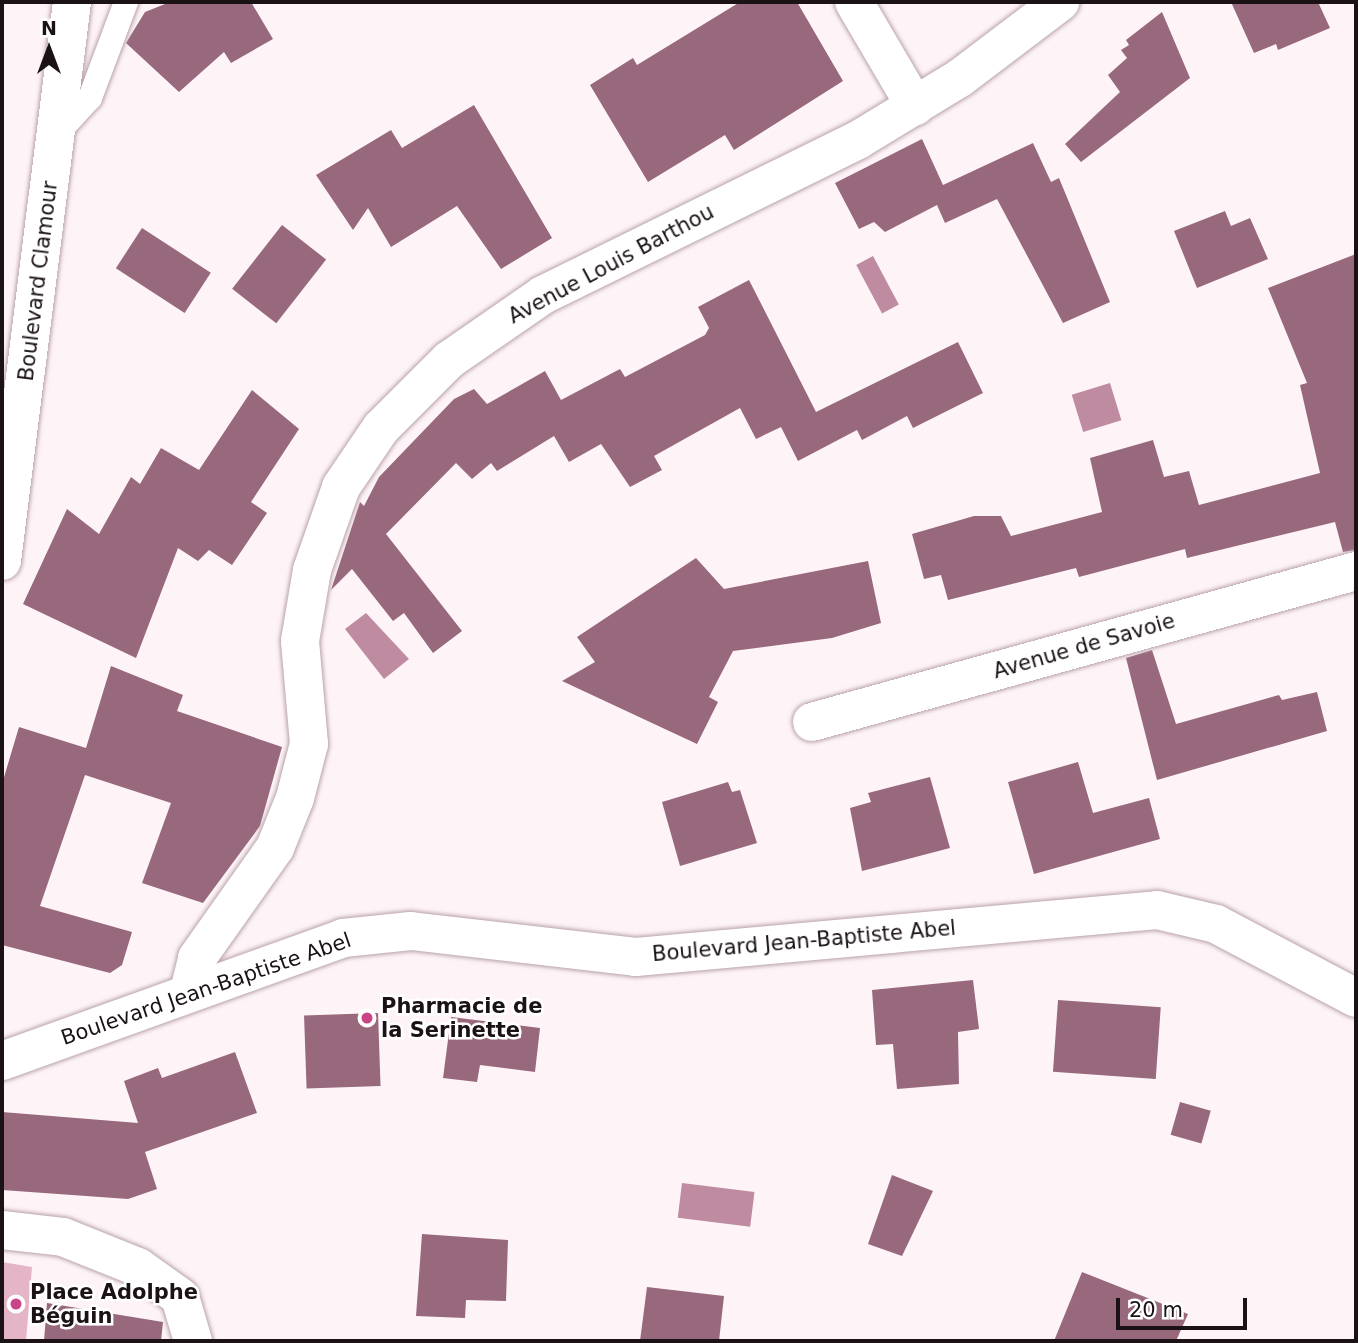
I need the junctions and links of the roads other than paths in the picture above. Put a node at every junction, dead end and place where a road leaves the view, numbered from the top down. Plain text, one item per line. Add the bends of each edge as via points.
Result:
1 (72, 2) edge
2 (126, 2) edge
3 (854, 2) edge
4 (1060, 2) edge
5 (915, 106) junction
6 (55, 136) junction
7 (2, 559) edge
8 (1356, 570) edge
9 (812, 722) dead end
10 (189, 991) junction
11 (1356, 998) edge
12 (2, 1061) edge
13 (2, 1230) edge
14 (193, 1341) edge

1 - 6 street, Boulevard Clamour
2 - 6 lane via 90,98
3 - 5 street
4 - 5 street, Avenue Louis Barthou
5 - 10 street, Avenue Louis Barthou via 543,295 449,360 369,443 341,487 312,570 300,641 309,744 295,798 275,848 197,958
6 - 7 street, Boulevard Clamour
8 - 9 street, Avenue de Savoie
10 - 11 street, Boulevard Jean-Baptiste Abel via 343,938 411,931 636,957 1157,910 1216,924
10 - 12 street, Boulevard Jean-Baptiste Abel
13 - 14 street via 63,1237 138,1267 180,1297

